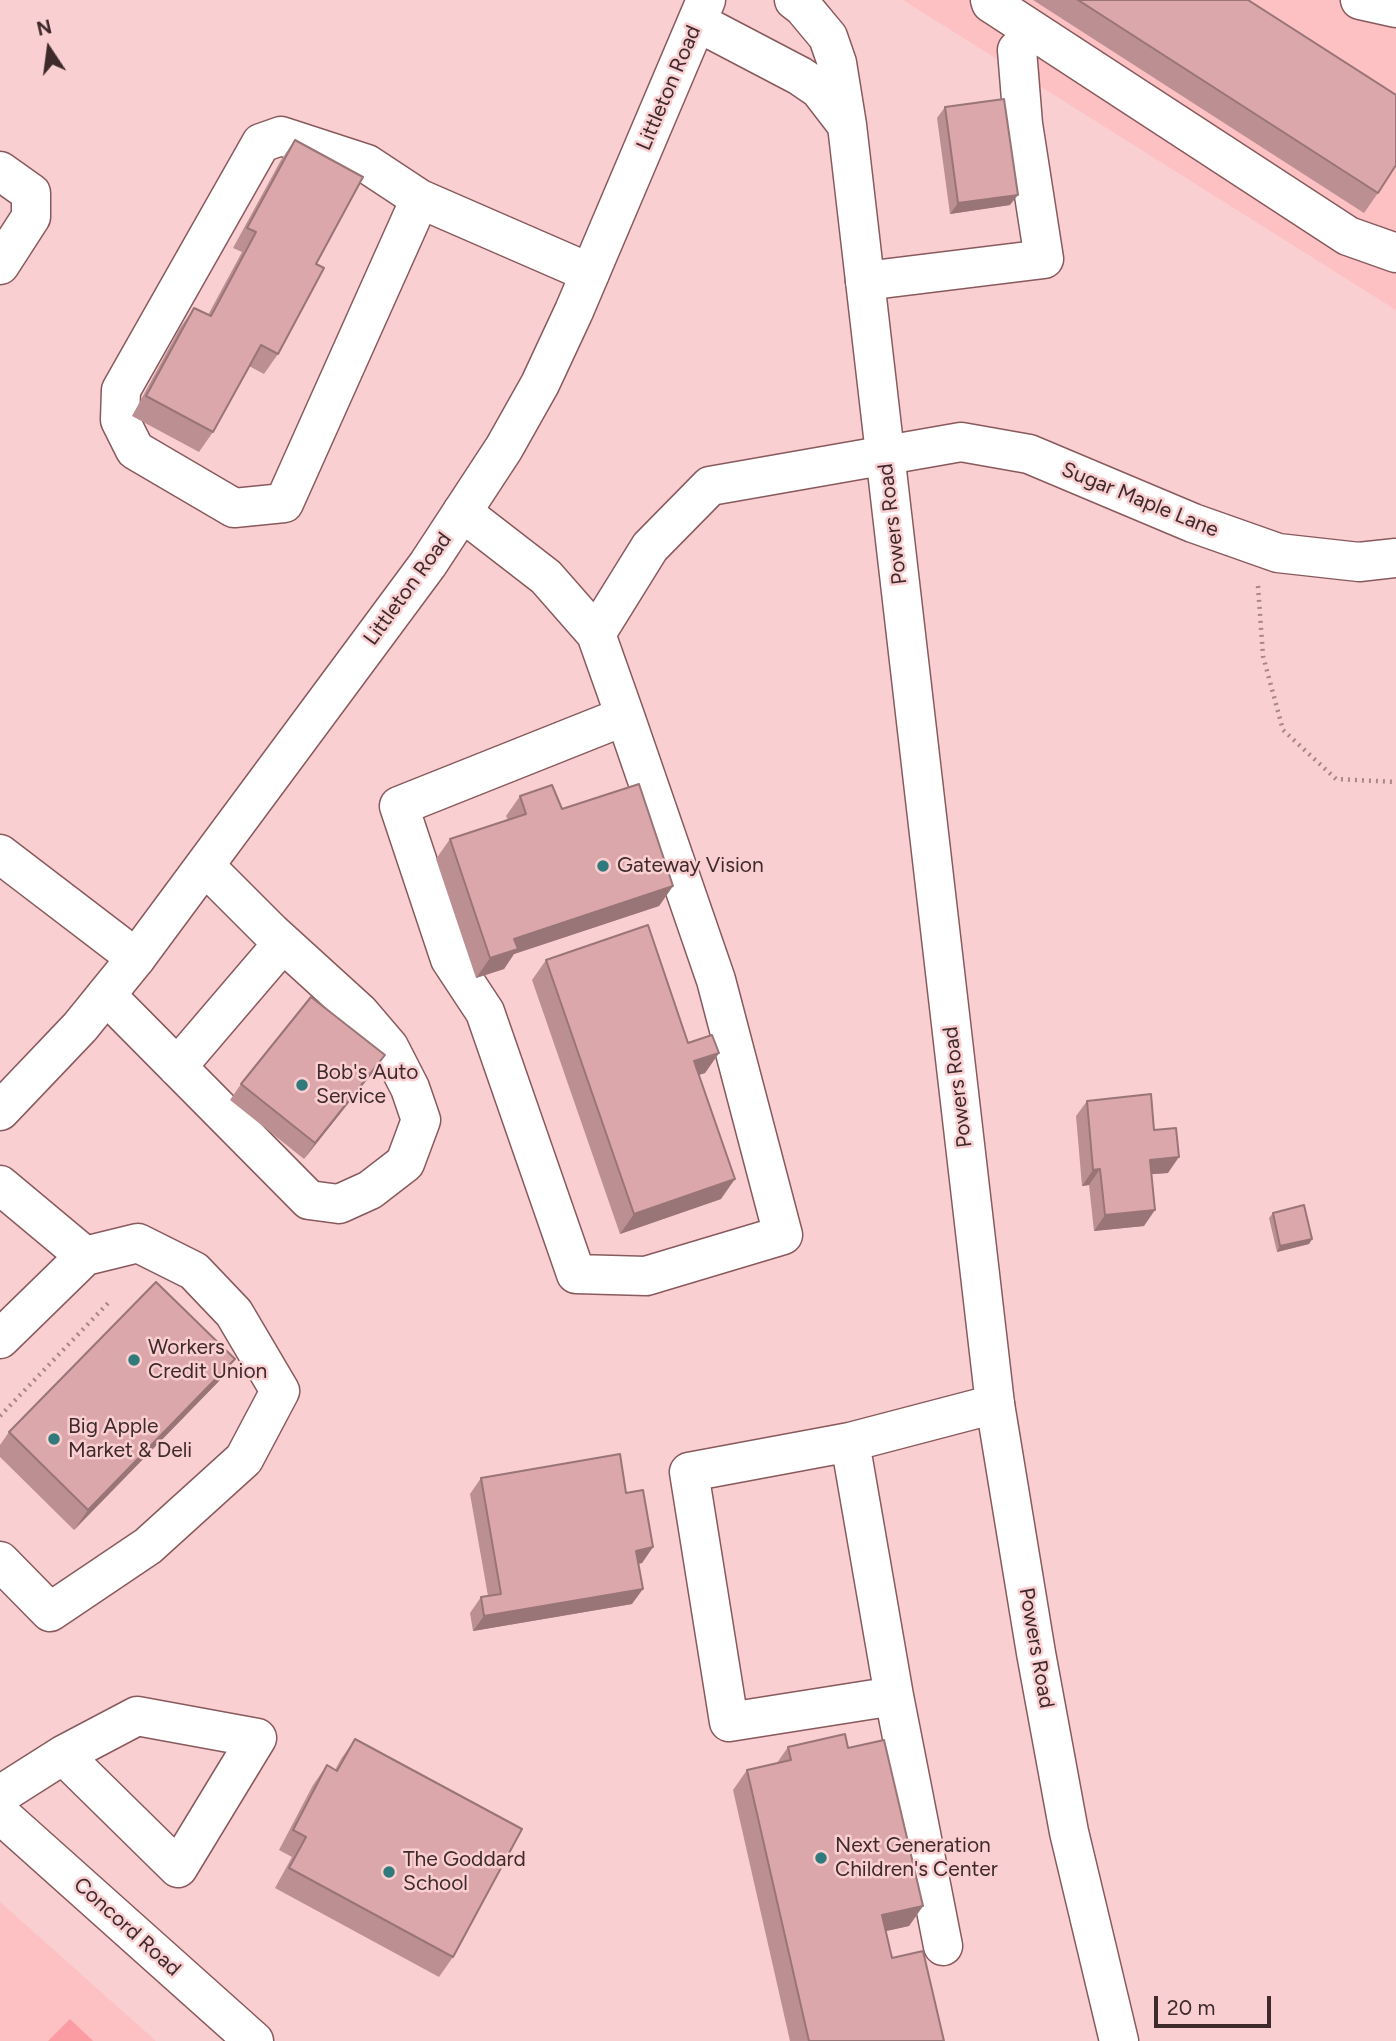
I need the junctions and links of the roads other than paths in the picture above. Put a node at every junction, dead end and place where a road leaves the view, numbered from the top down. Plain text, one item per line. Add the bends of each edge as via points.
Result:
1 (794, 0) edge
2 (990, 0) edge
3 (1360, 0) edge
4 (1396, 8) edge
5 (702, 11) edge
6 (1017, 50) dead end
7 (847, 125) junction
8 (0, 171) edge
9 (420, 199) junction
10 (1396, 253) edge
11 (0, 265) edge
12 (590, 273) junction
13 (865, 281) junction
14 (885, 457) junction
15 (463, 513) junction
16 (1396, 558) edge
17 (596, 634) junction
18 (625, 716) junction
19 (0, 854) edge
20 (205, 866) junction
21 (283, 943) junction
22 (136, 958) junction
23 (106, 995) junction
24 (177, 1067) junction
25 (0, 1111) edge
26 (0, 1185) edge
27 (85, 1256) junction
28 (0, 1339) edge
29 (995, 1404) junction
30 (850, 1442) junction
31 (0, 1561) edge
32 (894, 1696) junction
33 (63, 1755) junction
34 (0, 1795) edge
35 (0, 1814) edge
36 (943, 1946) dead end
37 (254, 2041) edge
38 (1119, 2041) edge

1 - 7 main road, Powers Road via 828,37
2 - 10 main road via 1348,236
3 - 4 main road
5 - 7 main road via 819,89
5 - 12 main road, Littleton Road
6 - 13 main road via 1023,124 1044,259
7 - 13 main road, Powers Road
8 - 11 main road via 31,193 31,217
9 - 9 main road via 284,503 234,508 135,450 120,419 121,390 261,143 281,136 367,164
9 - 12 main road
12 - 15 main road, Littleton Road via 540,384
13 - 14 main road, Powers Road
14 - 16 main road, Sugar Maple Lane via 961,442 1029,454 1193,523 1278,553 1359,562
14 - 17 main road, Sugar Maple Lane via 710,486 650,547
14 - 29 main road, Powers Road
15 - 17 main road via 546,577
15 - 20 main road, Littleton Road
17 - 18 main road
18 - 18 main road via 716,980 783,1235 646,1276 576,1274 485,1012 450,959 399,806
19 - 22 main road
20 - 21 main road
20 - 22 main road, Littleton Road
21 - 24 main road
21 - 24 main road via 359,1013 389,1048 421,1120 405,1163 370,1190 339,1204 309,1200
22 - 23 main road, Littleton Road
23 - 24 main road
23 - 25 main road, Littleton Road
26 - 27 main road
27 - 28 main road
27 - 31 main road via 138,1243 194,1271 233,1313 280,1391 244,1459 148,1546 51,1612
29 - 30 main road
29 - 38 main road, Powers Road via 1069,1832
30 - 32 main road
30 - 32 main road via 689,1472 729,1722
32 - 36 main road
33 - 33 main road via 178,1868 257,1738 137,1716
33 - 34 main road
35 - 37 main road, Concord Road

